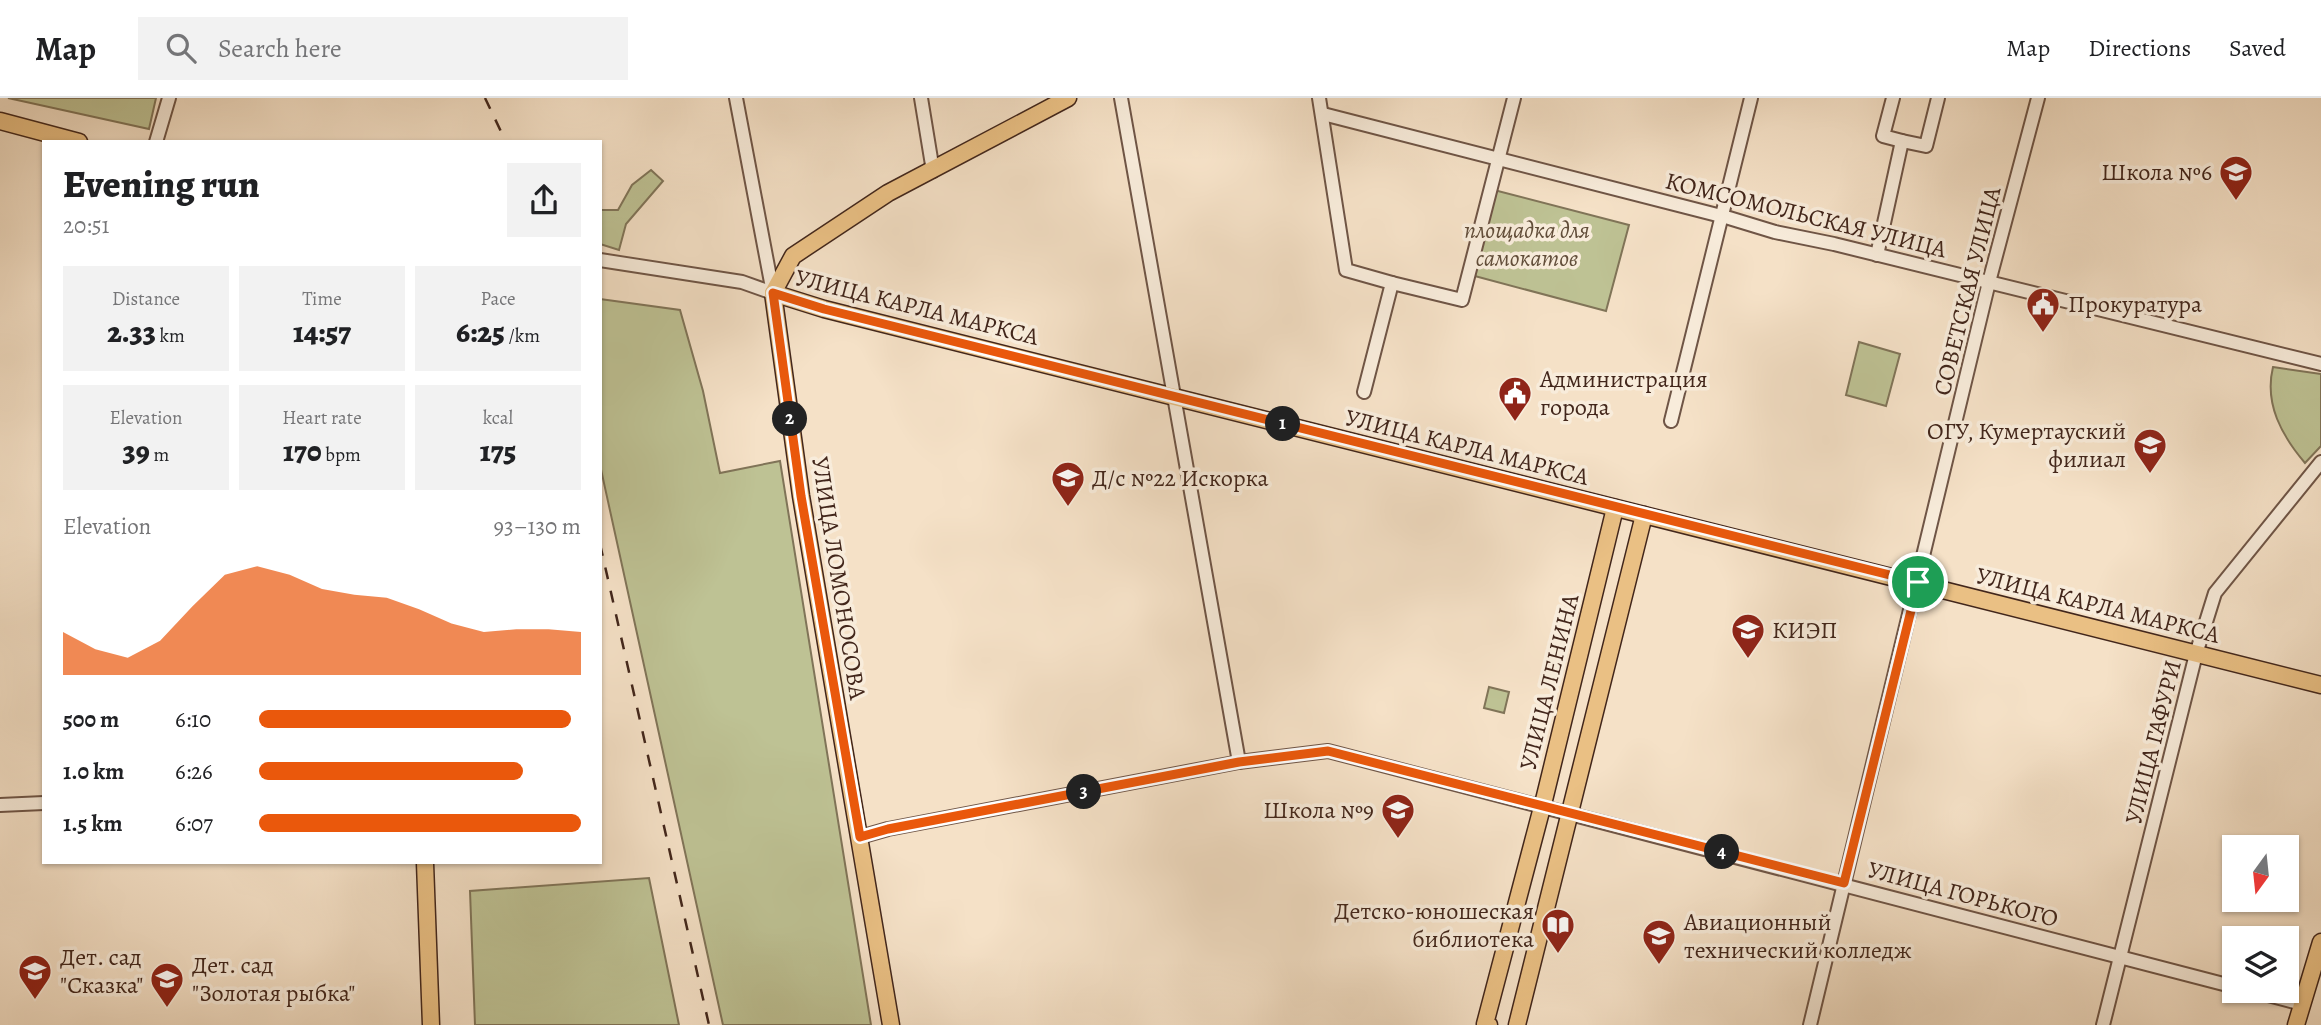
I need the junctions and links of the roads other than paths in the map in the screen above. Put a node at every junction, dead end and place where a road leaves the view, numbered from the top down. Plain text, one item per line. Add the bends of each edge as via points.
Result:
1 (169, 98) edge
2 (736, 98) edge
3 (921, 98) edge
4 (1068, 98) edge
5 (1121, 98) edge
6 (1319, 98) edge
7 (1514, 98) edge
8 (1751, 98) edge
9 (1893, 98) edge
10 (1938, 98) edge
11 (2038, 98) edge
12 (1323, 114) junction
13 (0, 121) edge
14 (71, 140) edge
15 (157, 140) edge
16 (1902, 141) junction
17 (1499, 159) junction
18 (933, 171) junction
19 (1721, 216) junction
20 (1877, 255) junction
21 (602, 260) edge
22 (1989, 282) junction
23 (1392, 283) junction
24 (773, 293) junction
25 (2321, 364) edge
26 (1364, 392) dead end
27 (1174, 396) junction
28 (1671, 421) dead end
29 (2321, 462) edge
30 (1615, 508) junction
31 (1644, 515) junction
32 (1918, 582) junction
33 (2196, 654) junction
34 (2321, 685) edge
35 (1239, 762) junction
36 (42, 803) edge
37 (0, 805) edge
38 (1542, 807) junction
39 (1570, 813) junction
40 (860, 837) junction
41 (425, 864) edge
42 (1844, 883) junction
43 (2321, 942) edge
44 (2120, 958) junction
45 (2222, 984) edge
46 (2298, 1003) edge
47 (2302, 1004) junction
48 (431, 1025) edge
49 (891, 1025) edge
50 (1489, 1025) edge
51 (1517, 1025) edge
52 (1810, 1025) edge
53 (2103, 1025) edge
54 (2296, 1025) edge

1 - 15 street
2 - 24 street, УЛИЦА ЛОМОНОСОВА
3 - 18 street
4 - 18 main road
5 - 27 street
6 - 12 street
7 - 17 street
8 - 19 street
9 - 16 street via 1883,136
10 - 16 street via 1926,146
11 - 22 street, СОВЕТСКАЯ УЛИЦА
12 - 17 street, КОМСОМОЛЬСКАЯ УЛИЦА
12 - 23 street via 1346,270
13 - 14 main road
16 - 20 street
17 - 19 street, КОМСОМОЛЬСКАЯ УЛИЦА
17 - 23 street via 1462,300
18 - 24 main road via 888,193 793,256
19 - 20 street, КОМСОМОЛЬСКАЯ УЛИЦА
19 - 28 street
20 - 22 street, КОМСОМОЛЬСКАЯ УЛИЦА
21 - 24 street, УЛИЦА КАРЛА МАРКСА via 742,282
22 - 25 street, КОМСОМОЛЬСКАЯ УЛИЦА
22 - 32 street, СОВЕТСКАЯ УЛИЦА
23 - 26 street
24 - 27 main road, УЛИЦА КАРЛА МАРКСА
24 - 40 main road, УЛИЦА ЛОМОНОСОВА via 801,496
27 - 30 main road, УЛИЦА КАРЛА МАРКСА
27 - 35 street
29 - 33 street, УЛИЦА ГАФУРИ via 2215,593
30 - 31 main road, УЛИЦА КАРЛА МАРКСА
30 - 38 main road, УЛИЦА ЛЕНИНА
31 - 32 main road, УЛИЦА КАРЛА МАРКСА
31 - 39 main road
32 - 33 main road, УЛИЦА КАРЛА МАРКСА
32 - 42 street, СОВЕТСКАЯ УЛИЦА
33 - 34 main road, УЛИЦА КАРЛА МАРКСА
33 - 44 street, УЛИЦА ГАФУРИ
35 - 38 street, УЛИЦА ГОРЬКОГО via 1328,751
35 - 40 street, УЛИЦА ГОРЬКОГО
36 - 37 street
38 - 39 street, УЛИЦА ГОРЬКОГО
38 - 50 main road, УЛИЦА ЛЕНИНА via 1485,1024
39 - 42 street, УЛИЦА ГОРЬКОГО
39 - 51 main road
40 - 49 main road, УЛИЦА ЛОМОНОСОВА
41 - 48 main road
42 - 44 street, УЛИЦА ГОРЬКОГО
42 - 52 street, СОВЕТСКАЯ УЛИЦА
43 - 47 main road
44 - 45 street, УЛИЦА ГОРЬКОГО
44 - 53 street, УЛИЦА ГАФУРИ
46 - 47 street
47 - 54 main road

